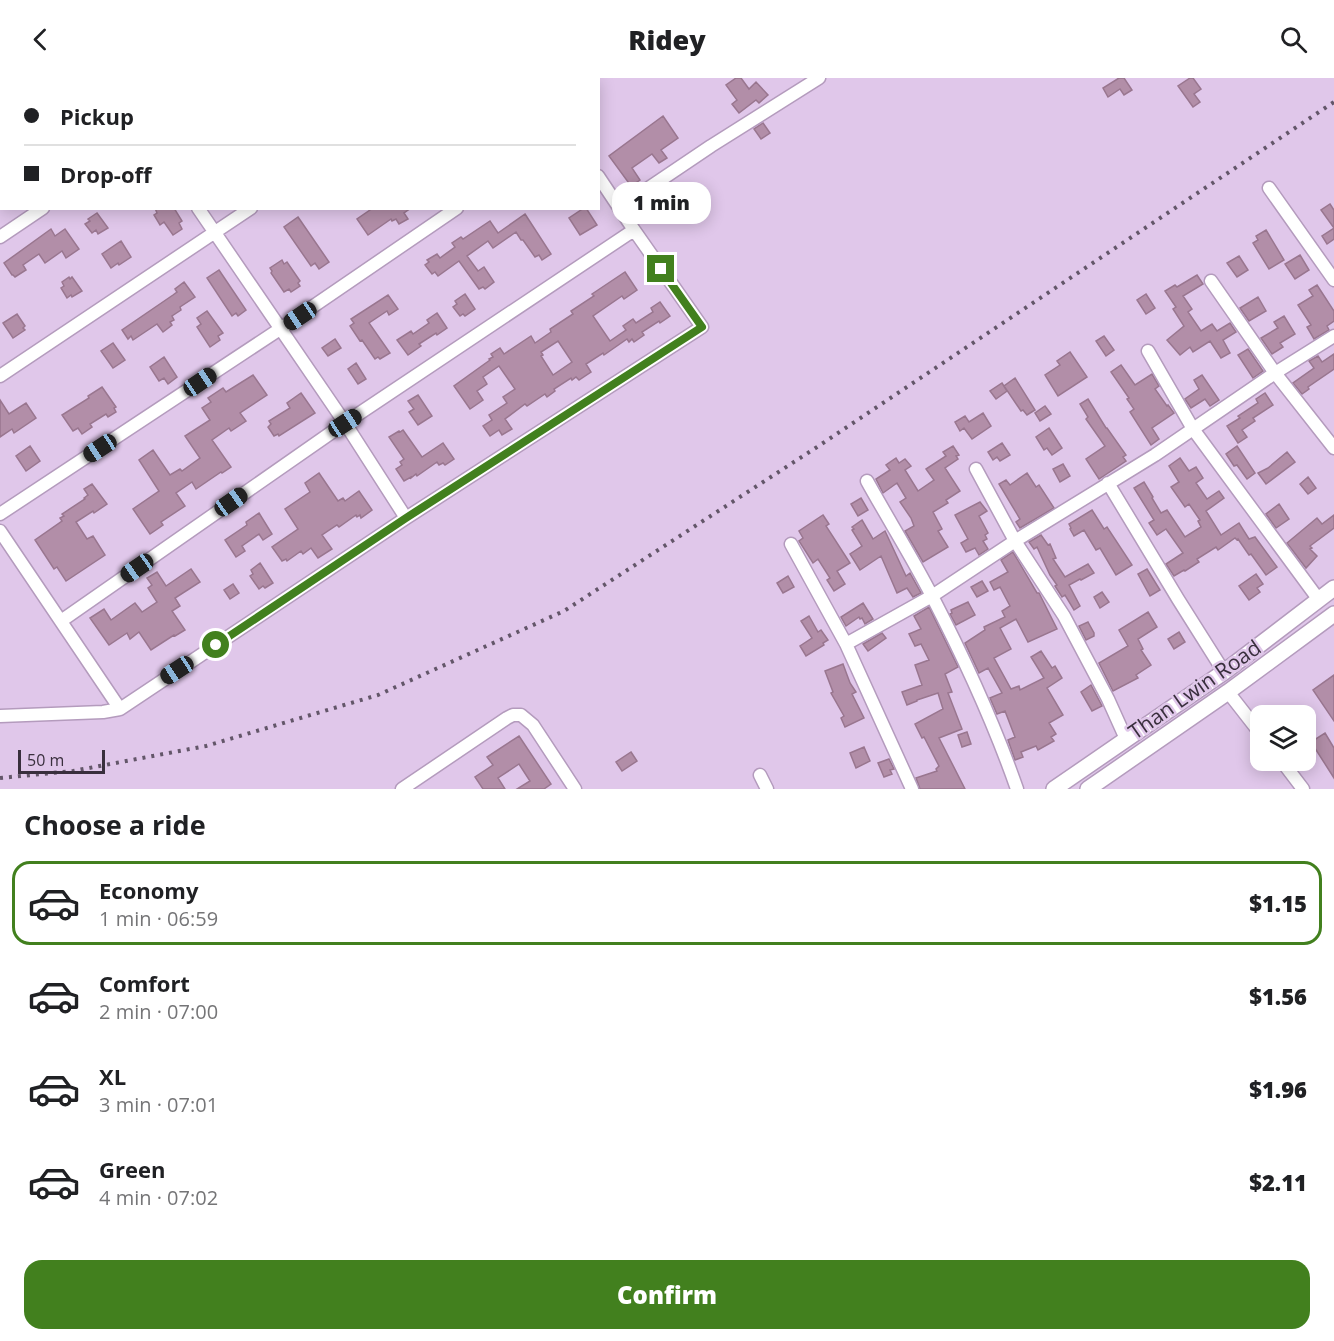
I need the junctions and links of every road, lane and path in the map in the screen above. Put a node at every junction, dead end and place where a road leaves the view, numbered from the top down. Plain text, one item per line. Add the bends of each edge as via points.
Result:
1 (819, 78) edge
2 (600, 179) edge
3 (1269, 188) dead end
4 (620, 208) junction
5 (40, 210) edge
6 (199, 210) edge
7 (248, 210) edge
8 (453, 210) edge
9 (633, 230) junction
10 (214, 233) junction
11 (0, 237) edge
12 (1334, 280) edge
13 (1211, 281) dead end
14 (280, 329) junction
15 (1334, 336) edge
16 (1148, 351) dead end
17 (1275, 373) junction
18 (0, 376) edge
19 (345, 423) junction
20 (1193, 429) junction
21 (1334, 448) edge
22 (976, 469) dead end
23 (867, 481) dead end
24 (1108, 483) junction
25 (0, 514) edge
26 (406, 518) junction
27 (0, 531) edge
28 (1015, 541) junction
29 (791, 544) dead end
30 (1334, 588) edge
31 (932, 596) junction
32 (1319, 600) junction
33 (1334, 614) edge
34 (61, 621) junction
35 (846, 644) junction
36 (1224, 672) junction
37 (1228, 692) junction
38 (120, 708) junction
39 (0, 716) edge
40 (1250, 720) edge
41 (1126, 739) junction
42 (1289, 771) edge
43 (760, 775) dead end
44 (573, 788) edge
45 (402, 789) edge
46 (766, 789) edge
47 (912, 789) edge
48 (1017, 789) edge
49 (1054, 789) edge
50 (1088, 789) edge
51 (1302, 789) edge

1 - 4 street
2 - 4 street
3 - 12 street
4 - 9 street
5 - 11 street
6 - 10 street
7 - 10 street
8 - 14 street
9 - 19 street
9 - 26 street via 702,327
10 - 14 street
10 - 18 street
13 - 17 street
14 - 19 street
14 - 25 street
15 - 17 street
16 - 20 street
17 - 20 street
17 - 21 street
19 - 26 street
19 - 34 street
20 - 24 street
20 - 32 street
22 - 28 street
23 - 31 street
24 - 28 street
24 - 36 street
26 - 38 street
27 - 34 street
28 - 31 street
28 - 41 street via 1064,616
29 - 35 street
30 - 32 main road, Than Lwin Road
31 - 35 street
31 - 48 street via 1004,751
32 - 36 main road, Than Lwin Road
33 - 37 main road, Than Lwin Road
34 - 38 street
35 - 47 street
36 - 41 main road, Than Lwin Road
37 - 40 street
37 - 50 main road, Than Lwin Road
38 - 39 street
41 - 49 main road, Than Lwin Road
42 - 51 street
43 - 46 street
44 - 45 street via 533,725 521,715 513,715

